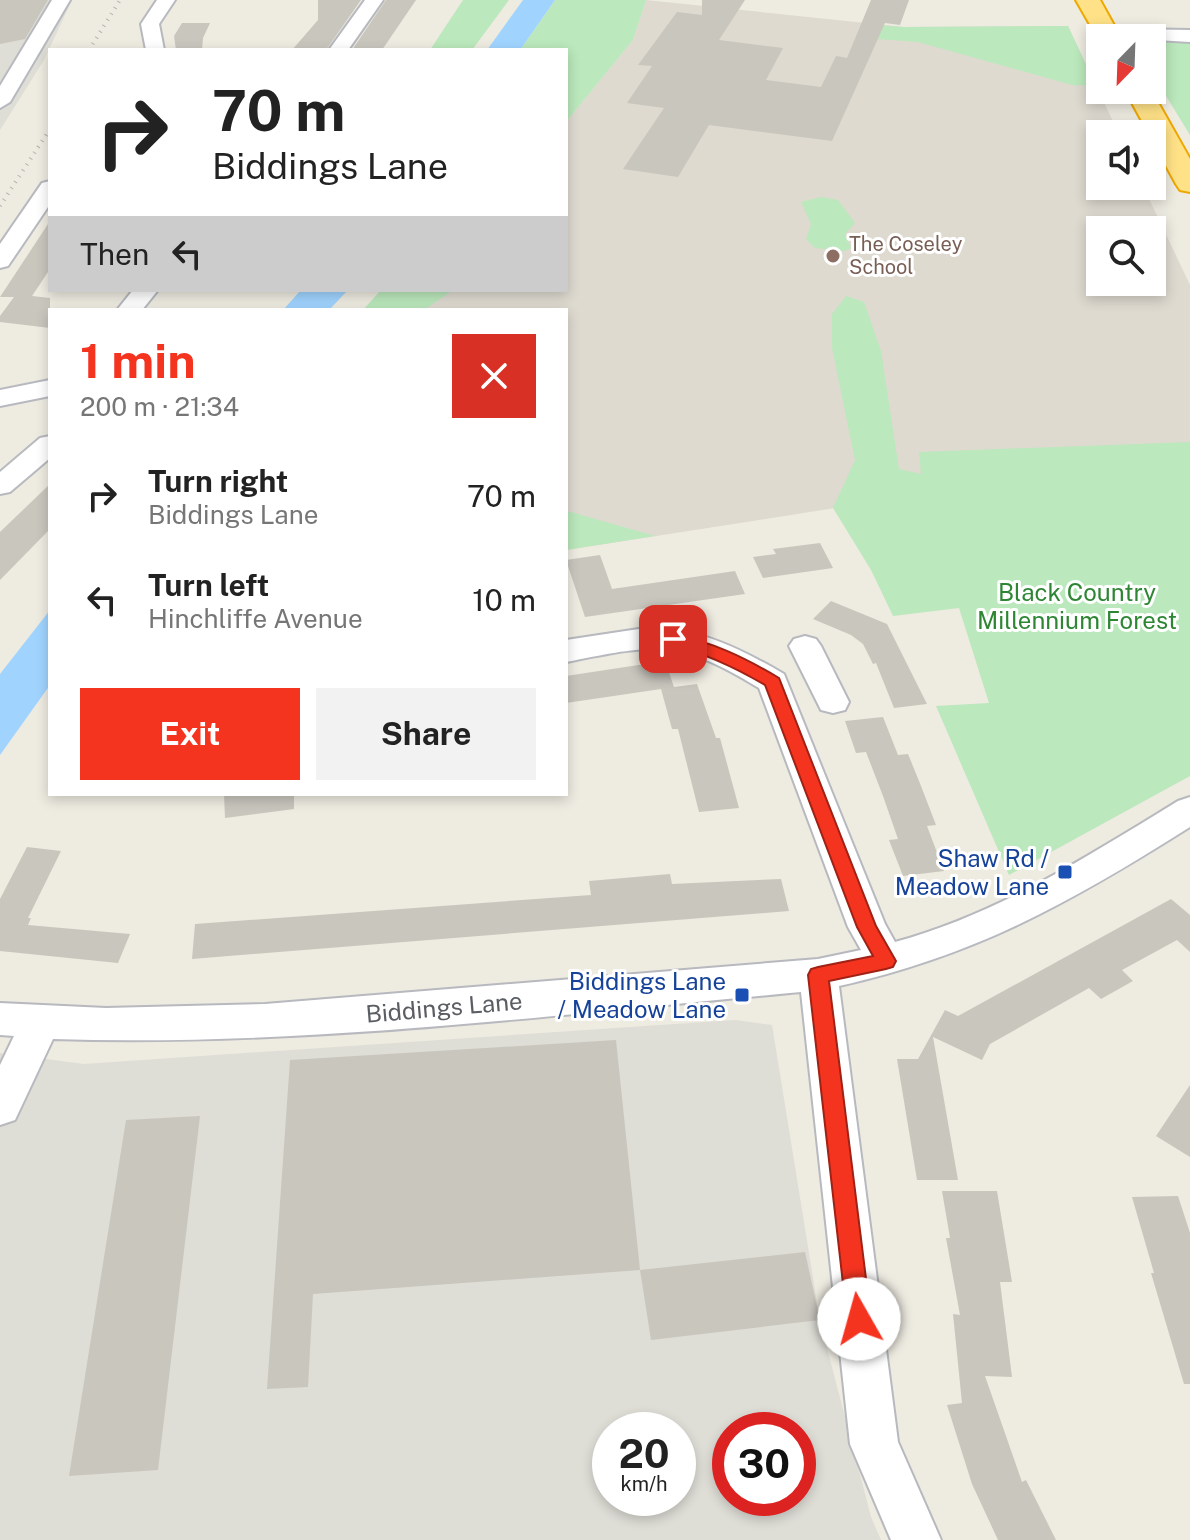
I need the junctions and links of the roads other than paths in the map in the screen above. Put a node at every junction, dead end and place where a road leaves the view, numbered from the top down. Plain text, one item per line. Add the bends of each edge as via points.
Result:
1 (61, 0) edge
2 (166, 0) edge
3 (374, 0) edge
4 (1088, 0) edge
5 (1110, 0) edge
6 (1109, 24) edge
7 (1116, 24) edge
8 (1166, 36) edge
9 (1190, 36) edge
10 (143, 39) edge
11 (339, 48) edge
12 (1166, 100) edge
13 (0, 102) edge
14 (1146, 104) edge
15 (1190, 143) edge
16 (1190, 184) edge
17 (48, 191) edge
18 (0, 261) edge
19 (144, 292) edge
20 (131, 308) edge
21 (47, 393) edge
22 (0, 398) edge
23 (48, 446) edge
24 (0, 486) edge
25 (805, 646) dead end
26 (568, 651) edge
27 (773, 682) junction
28 (1190, 810) edge
29 (886, 961) junction
30 (818, 975) junction
31 (0, 1019) edge
32 (41, 1022) junction
33 (0, 1107) edge
34 (916, 1540) edge

1 - 13 street
2 - 10 street
3 - 11 street
4 - 6 highway
5 - 7 highway
8 - 9 street
12 - 15 highway
14 - 16 highway
17 - 18 street
19 - 20 street
21 - 22 street
23 - 24 street
25 - 27 street via 826,689
26 - 27 street via 652,637 673,639 735,659
27 - 29 street via 867,927
28 - 29 street, Biddings Lane via 1033,903 958,937
29 - 30 street, Biddings Lane
30 - 32 street, Biddings Lane via 328,1016 114,1026
30 - 34 street via 874,1444
31 - 32 street, Biddings Lane
32 - 33 street

